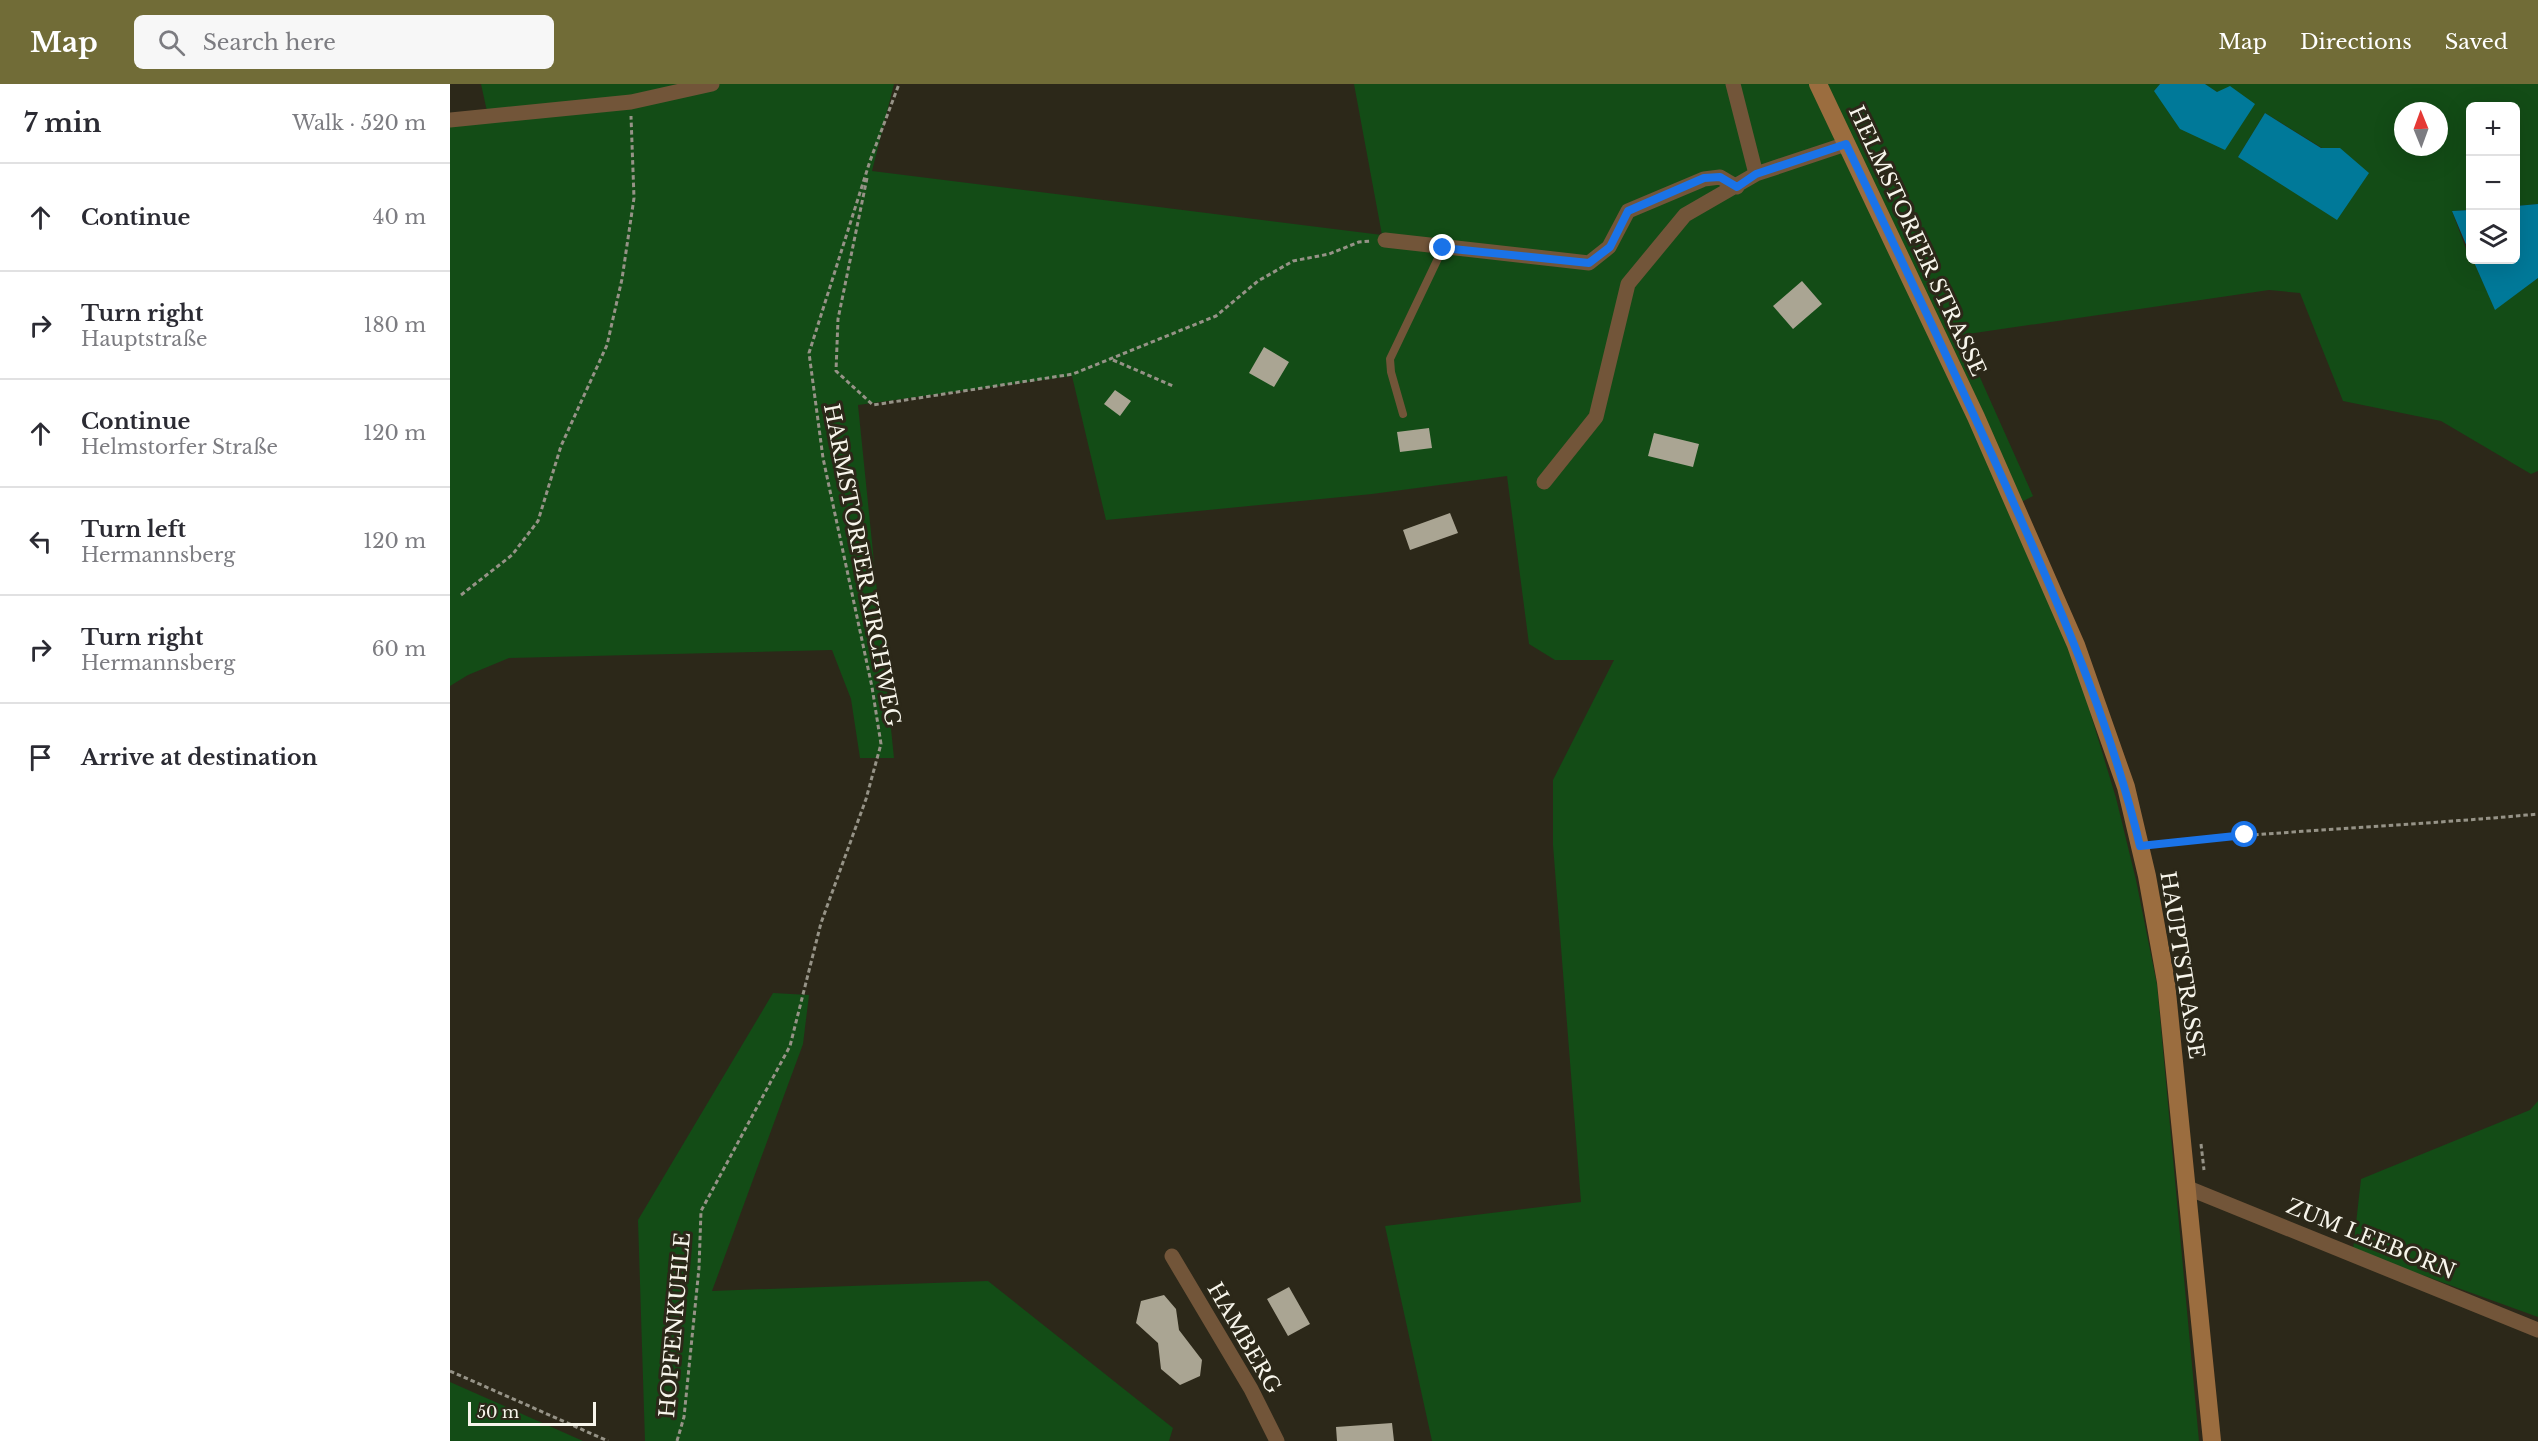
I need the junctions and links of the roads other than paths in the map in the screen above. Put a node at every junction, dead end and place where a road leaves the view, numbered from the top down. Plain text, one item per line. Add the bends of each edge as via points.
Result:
1 (712, 84) edge
2 (1733, 84) edge
3 (1818, 84) edge
4 (450, 120) edge
5 (1846, 144) junction
6 (1756, 174) junction
7 (1737, 187) junction
8 (1385, 240) road end
9 (1443, 248) junction
10 (1402, 414) dead end
11 (1976, 417) joint
12 (1544, 482) dead end
13 (2197, 1191) junction
14 (1172, 1256) dead end
15 (2538, 1330) edge
16 (1277, 1441) edge
17 (2212, 1441) edge

1 - 4 street via 631,102
2 - 6 street
3 - 5 main road, HELMSTORFER STRASSE
5 - 6 street
5 - 11 main road, HELMSTORFER STRASSE
6 - 7 street
7 - 9 street via 1720,177 1704,178 1628,211 1610,247 1589,263
7 - 12 street via 1685,215 1628,285 1596,417
8 - 9 street
9 - 10 lane via 1390,359
11 - 13 main road, HAUPTSTRASSE via 2076,645 2149,841
13 - 15 street, ZUM LEEBORN
13 - 17 main road, HAUPTSTRASSE
14 - 16 street, HAMBERG via 1251,1389

